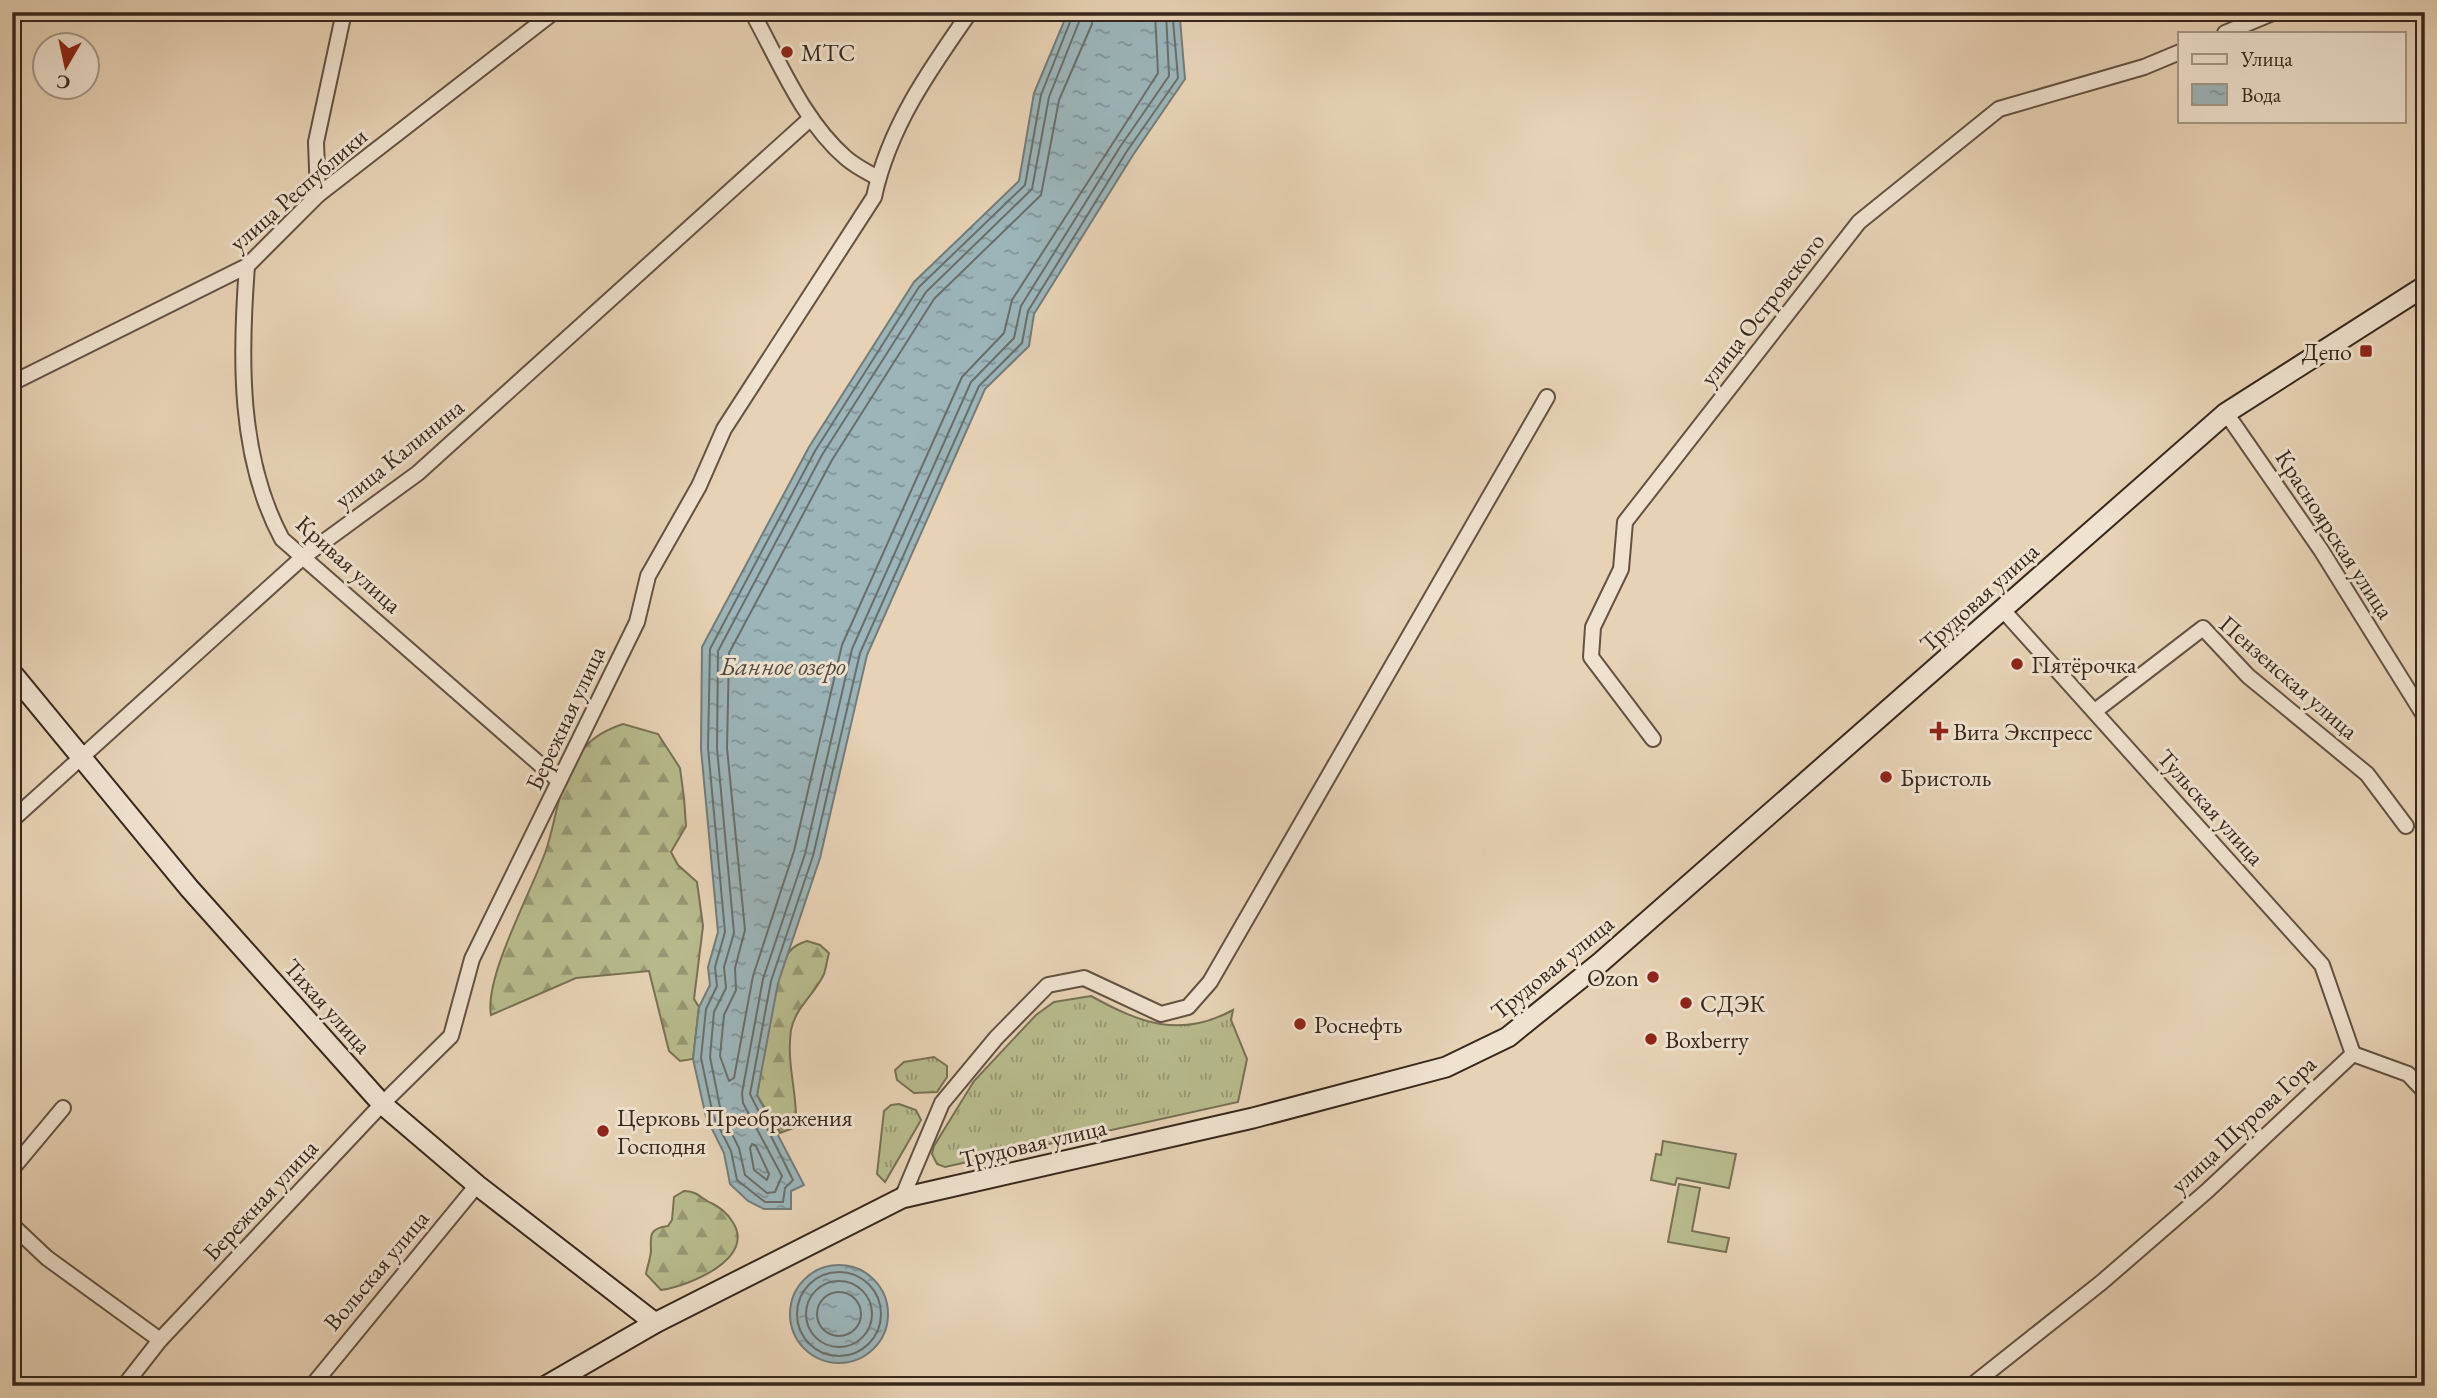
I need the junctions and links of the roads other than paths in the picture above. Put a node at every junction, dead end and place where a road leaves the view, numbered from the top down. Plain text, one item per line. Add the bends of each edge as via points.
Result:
1 (344, 12) edge
2 (554, 12) edge
3 (752, 12) edge
4 (970, 12) edge
5 (2275, 12) edge
6 (2227, 32) edge
7 (2178, 53) edge
8 (811, 118) junction
9 (878, 178) junction
10 (318, 195) junction
11 (247, 266) junction
12 (2425, 286) edge
13 (12, 383) edge
14 (1547, 397) dead end
15 (2226, 413) junction
16 (303, 557) junction
17 (2002, 609) junction
18 (12, 673) edge
19 (2095, 711) junction
20 (2425, 717) edge
21 (1653, 739) dead end
22 (81, 760) junction
23 (559, 782) junction
24 (26, 810) junction
25 (12, 820) edge
26 (2406, 826) dead end
27 (12, 828) edge
28 (2353, 1054) junction
29 (2425, 1092) edge
30 (382, 1104) junction
31 (63, 1108) dead end
32 (12, 1169) edge
33 (477, 1185) junction
34 (902, 1198) junction
35 (12, 1225) edge
36 (655, 1323) junction
37 (160, 1340) junction
38 (124, 1386) edge
39 (312, 1386) edge
40 (545, 1386) edge
41 (1971, 1386) edge

1 - 10 street via 316,142
2 - 10 street, улица Республики
3 - 8 street
4 - 9 street, Бережная улица via 908,104
5 - 6 street
7 - 21 street, улица Островского via 1999,110 1859,222 1625,522 1622,569 1593,627 1591,657
8 - 9 street via 848,159
8 - 16 street, улица Калинина via 418,473
9 - 23 street, Бережная улица via 874,197 724,429 699,486 648,576 637,622
10 - 11 street, улица Республики
11 - 13 street, улица Республики
11 - 16 street, Кривая улица via 243,371 247,430 272,520 282,539
12 - 15 main road, Трудовая улица
14 - 34 street via 1210,982 1188,1007 1161,1014 1084,978 1048,985 942,1103
15 - 17 main road, Трудовая улица
15 - 20 street, Красноярская улица via 2321,550
16 - 22 street, улица Калинина
16 - 23 street, Кривая улица
17 - 19 street, Тульская улица
17 - 34 main road, Трудовая улица via 1601,962 1508,1037 1446,1067 1349,1095
18 - 22 main road, Тихая улица
19 - 26 street, Пензенская улица via 2203,628 2248,676 2367,774
19 - 28 street, Тульская улица via 2322,965
22 - 24 street, улица Калинина
22 - 30 main road, Тихая улица
23 - 30 street, Бережная улица via 472,959 451,1035
24 - 25 street, улица Калинина
24 - 27 street
28 - 29 street, улица Шурова Гора via 2408,1074
28 - 41 street, улица Шурова Гора via 2207,1191
30 - 33 main road, Тихая улица
30 - 37 street, Бережная улица
31 - 32 street
33 - 36 main road, Тихая улица
33 - 39 street, Вольская улица
34 - 36 main road, Трудовая улица
35 - 37 street via 47,1258
36 - 40 main road, Трудовая улица
37 - 38 street, Бережная улица

